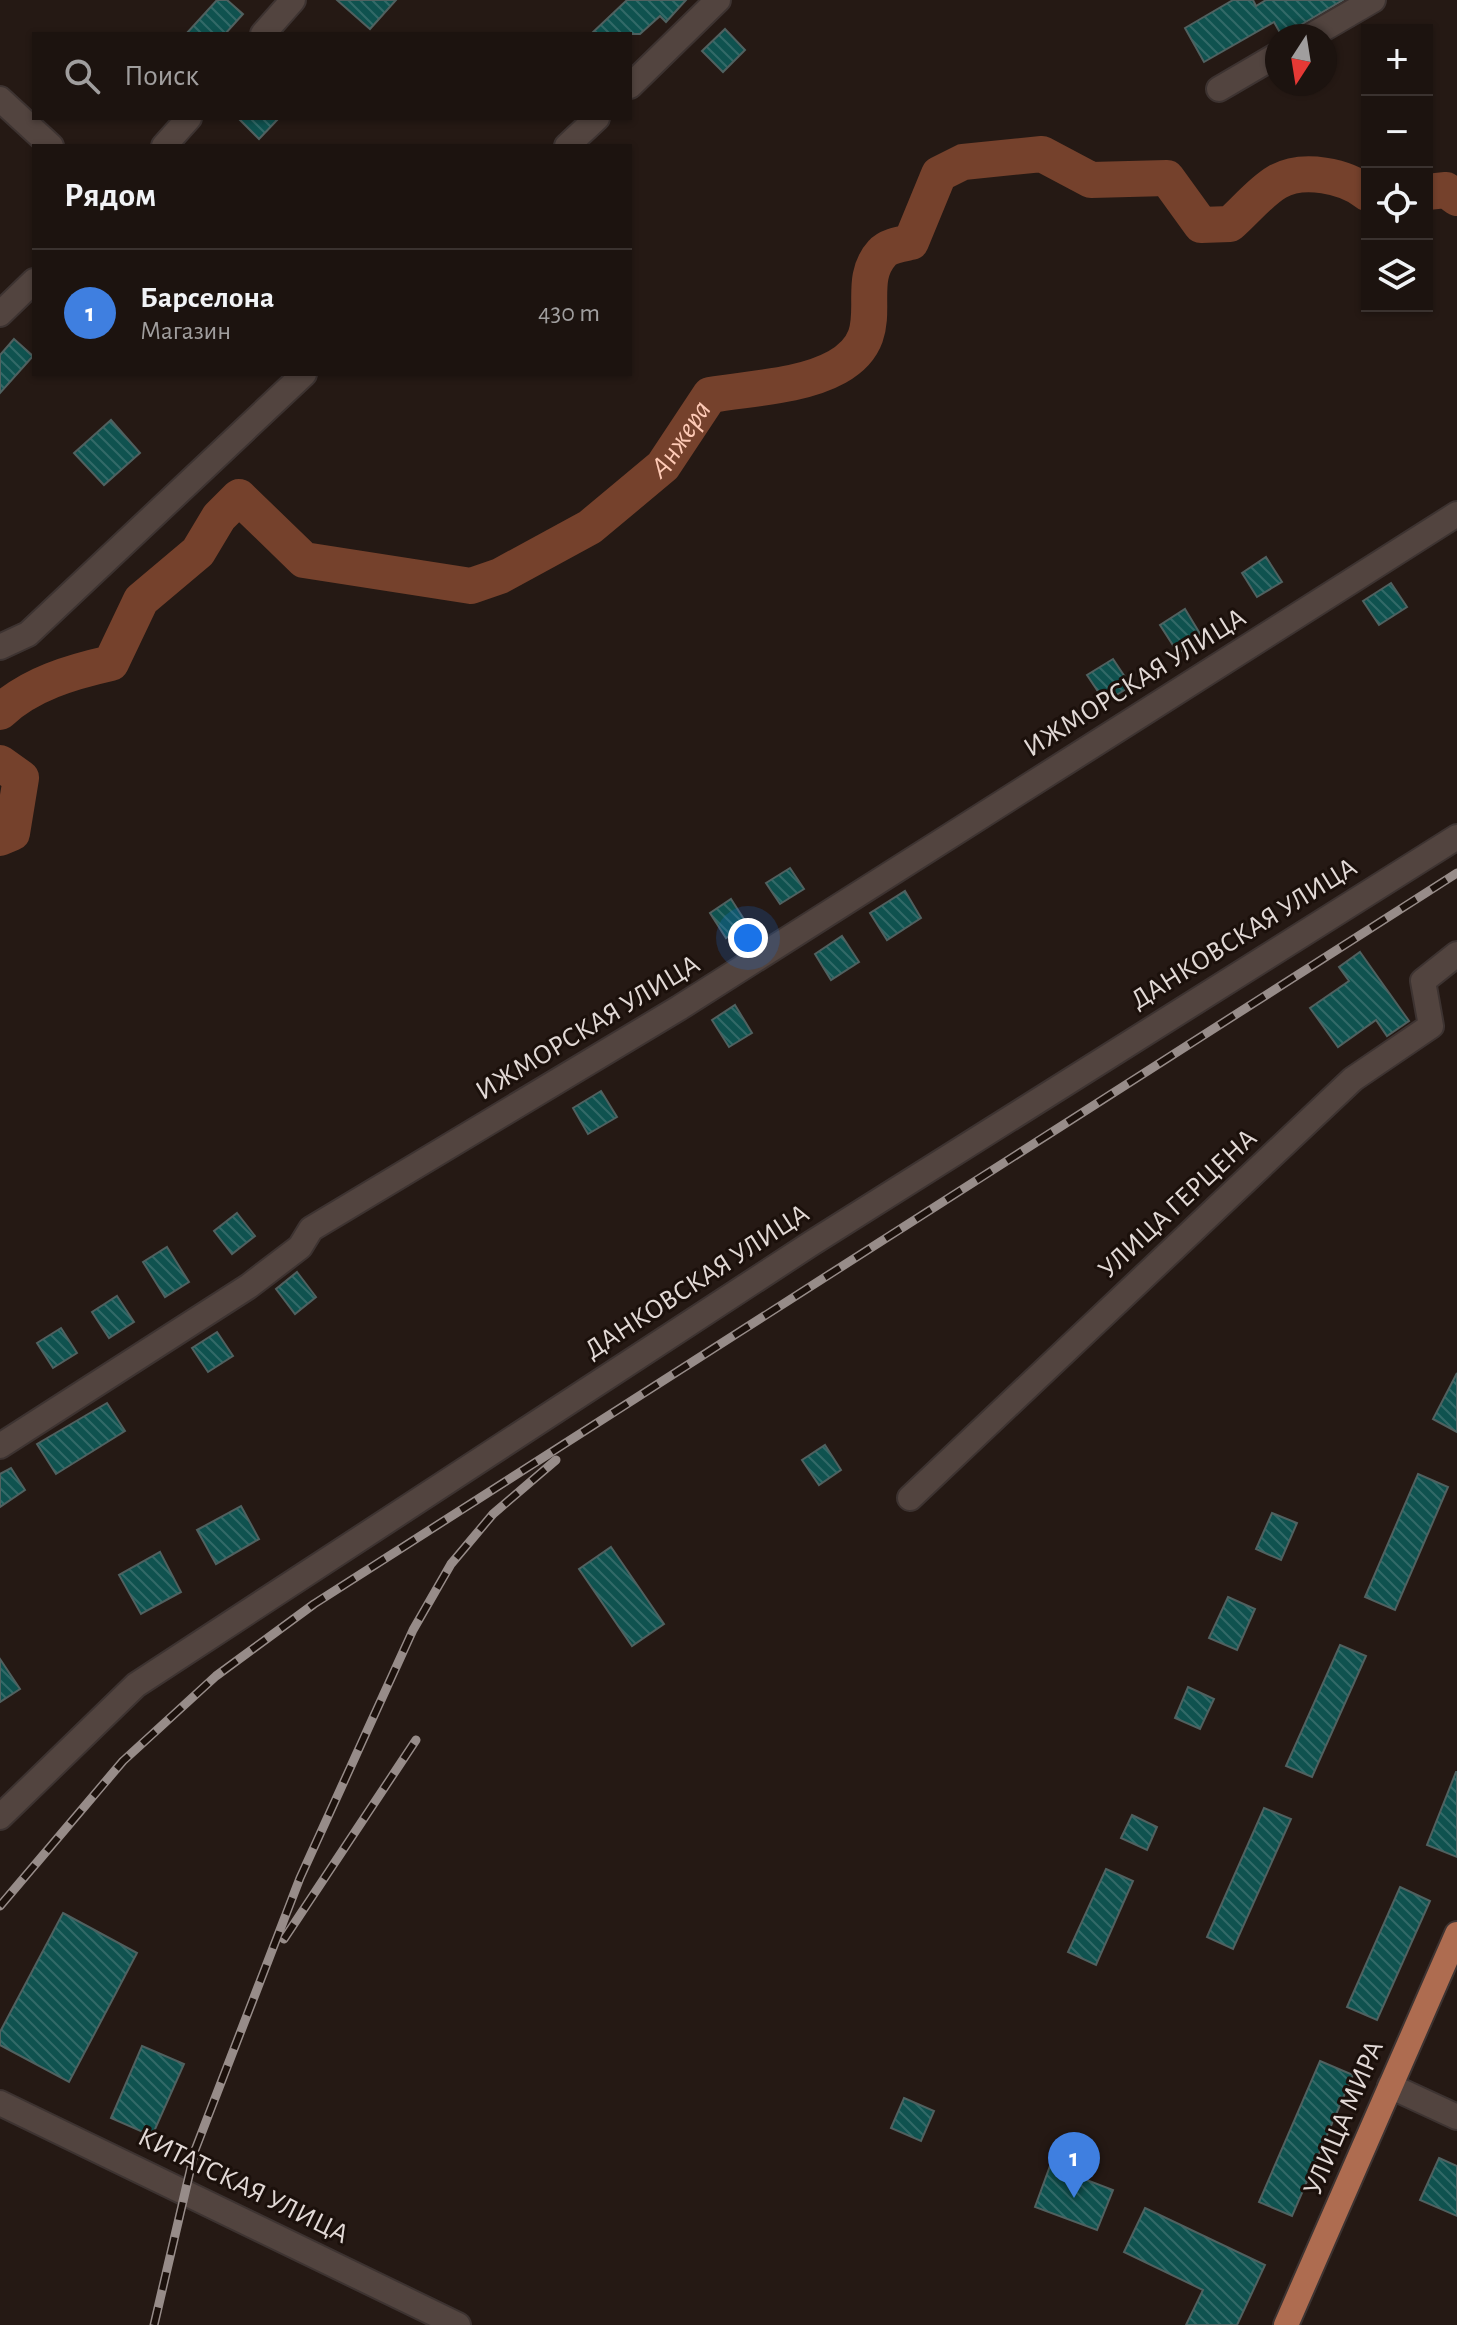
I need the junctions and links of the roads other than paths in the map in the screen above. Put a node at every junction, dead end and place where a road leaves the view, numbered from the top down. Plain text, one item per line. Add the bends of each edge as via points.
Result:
1 (293, 0) edge
2 (718, 0) edge
3 (1373, 0) edge
4 (1332, 24) edge
5 (265, 32) edge
6 (1265, 62) edge
7 (632, 84) edge
8 (1219, 89) dead end
9 (0, 99) edge
10 (187, 120) edge
11 (595, 120) edge
12 (49, 144) edge
13 (166, 144) edge
14 (569, 144) edge
15 (32, 283) edge
16 (0, 314) edge
17 (298, 376) edge
18 (278, 383) edge
19 (1457, 514) edge
20 (0, 647) edge
21 (1457, 837) edge
22 (1457, 954) edge
23 (0, 1446) edge
24 (910, 1498) dead end
25 (0, 1817) edge
26 (1457, 1934) edge
27 (1390, 2086) junction
28 (0, 2103) edge
29 (1457, 2117) edge
30 (458, 2325) edge
31 (1286, 2325) edge

1 - 5 street
2 - 7 street
3 - 4 street
6 - 8 street
9 - 12 street
10 - 13 street
11 - 14 street
15 - 16 street
17 - 18 street
18 - 20 street via 28,634
19 - 23 street, ИЖМОРСКАЯ УЛИЦА via 679,1008 311,1229 300,1247 249,1286
21 - 25 street, ДАНКОВСКАЯ УЛИЦА via 812,1243 136,1685
22 - 24 street, УЛИЦА ГЕРЦЕНА via 1423,981 1431,1026 1353,1079
26 - 27 main road, УЛИЦА МИРА
27 - 29 street
27 - 31 main road, УЛИЦА МИРА
28 - 30 street, КИТАТСКАЯ УЛИЦА

